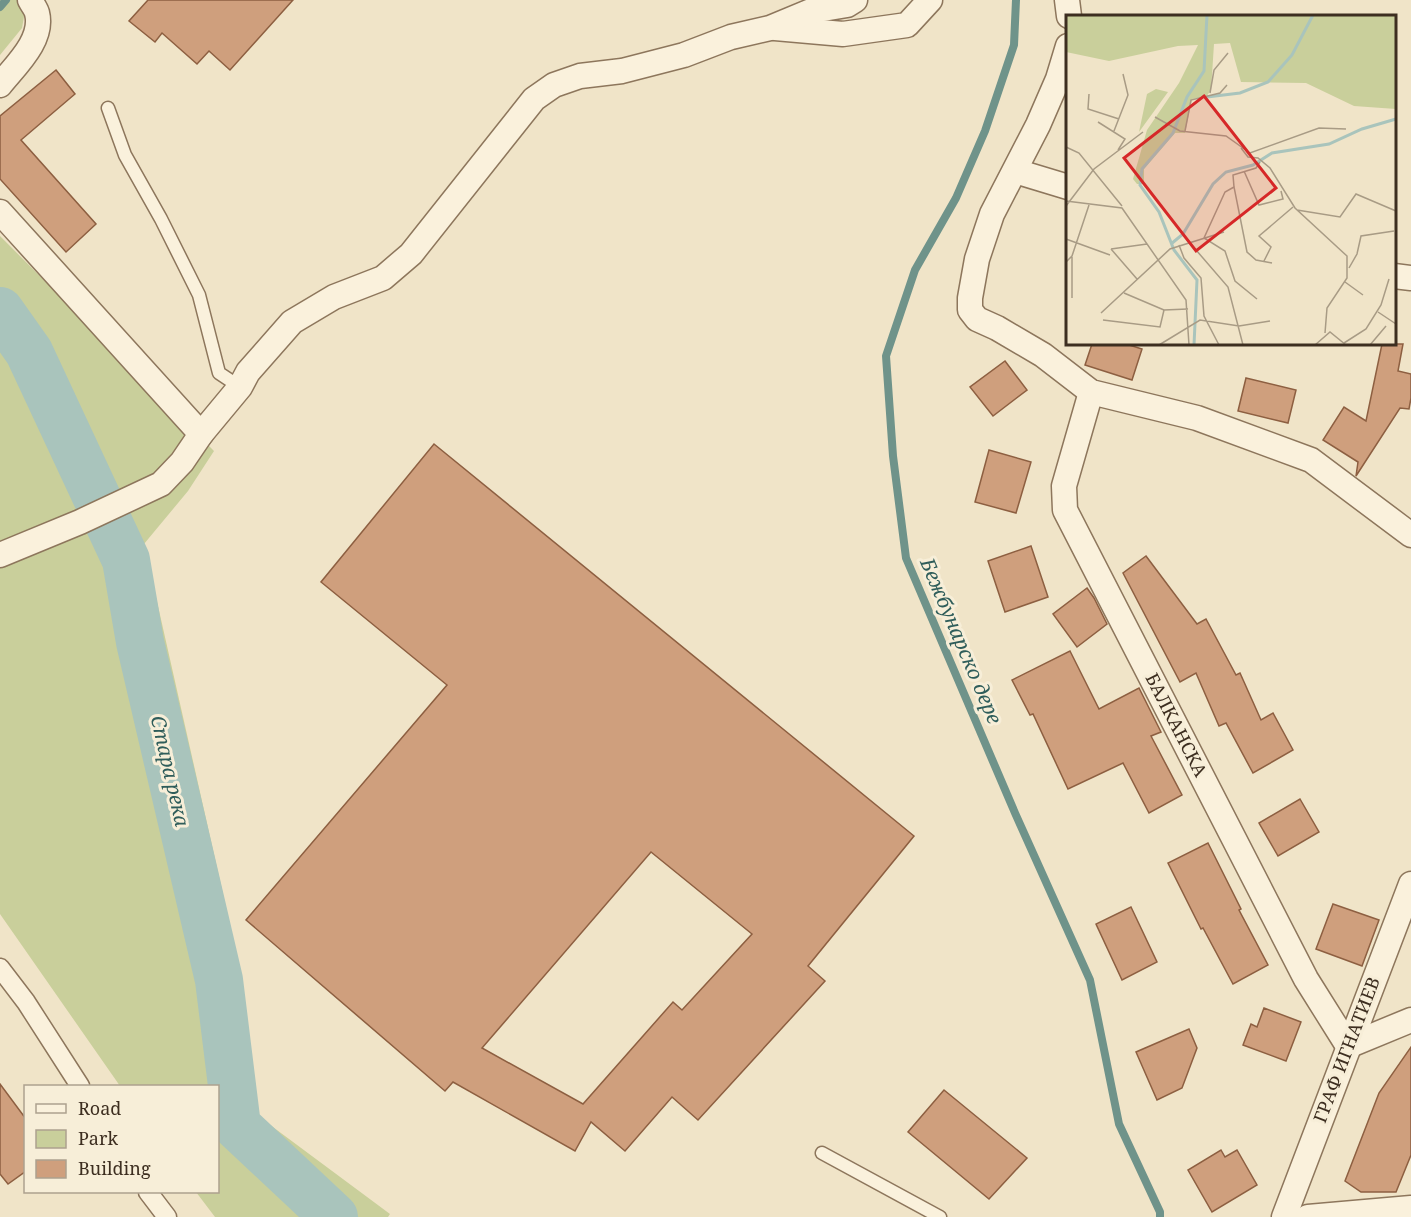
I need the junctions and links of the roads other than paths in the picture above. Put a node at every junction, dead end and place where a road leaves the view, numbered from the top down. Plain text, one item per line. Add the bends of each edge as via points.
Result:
1 (30, 0) edge
2 (855, 0) edge
3 (930, 0) edge
4 (1067, 0) edge
5 (1070, 15) edge
6 (770, 28) junction
7 (1066, 53) edge
8 (0, 85) edge
9 (108, 108) dead end
10 (1015, 171) junction
11 (1066, 187) edge
12 (0, 212) edge
13 (1396, 276) edge
14 (1411, 278) edge
15 (240, 387) junction
16 (1091, 392) junction
17 (201, 434) junction
18 (1411, 535) edge
19 (0, 555) edge
20 (1411, 884) edge
21 (0, 968) edge
22 (1411, 1020) edge
23 (1348, 1046) junction
24 (79, 1085) edge
25 (822, 1153) dead end
26 (149, 1193) edge
27 (1411, 1208) edge
28 (167, 1217) edge
29 (940, 1217) edge
30 (1284, 1217) edge
31 (1308, 1217) edge

1 - 8 street via 37,13 31,45
2 - 6 street via 848,5 811,11
3 - 6 street via 907,25 843,34
4 - 5 street
6 - 15 street via 731,37 684,55 580,76 547,90 534,99 411,254 383,278 334,297 292,322 248,372
7 - 10 street via 1058,79
9 - 15 lane via 125,155 199,295 219,373
10 - 11 street
10 - 16 street via 992,214 977,259 970,310 977,319 1043,355
12 - 17 street
13 - 14 street
15 - 17 street
16 - 18 street via 1197,418 1311,460
16 - 23 street, БАЛКАНСКА via 1064,486 1065,510 1306,978
17 - 19 street via 161,484
20 - 23 street, ГРАФ ИГНАТИЕВ
21 - 24 street
22 - 23 street
23 - 30 street, ГРАФ ИГНАТИЕВ
25 - 29 lane
26 - 28 street
27 - 31 street

